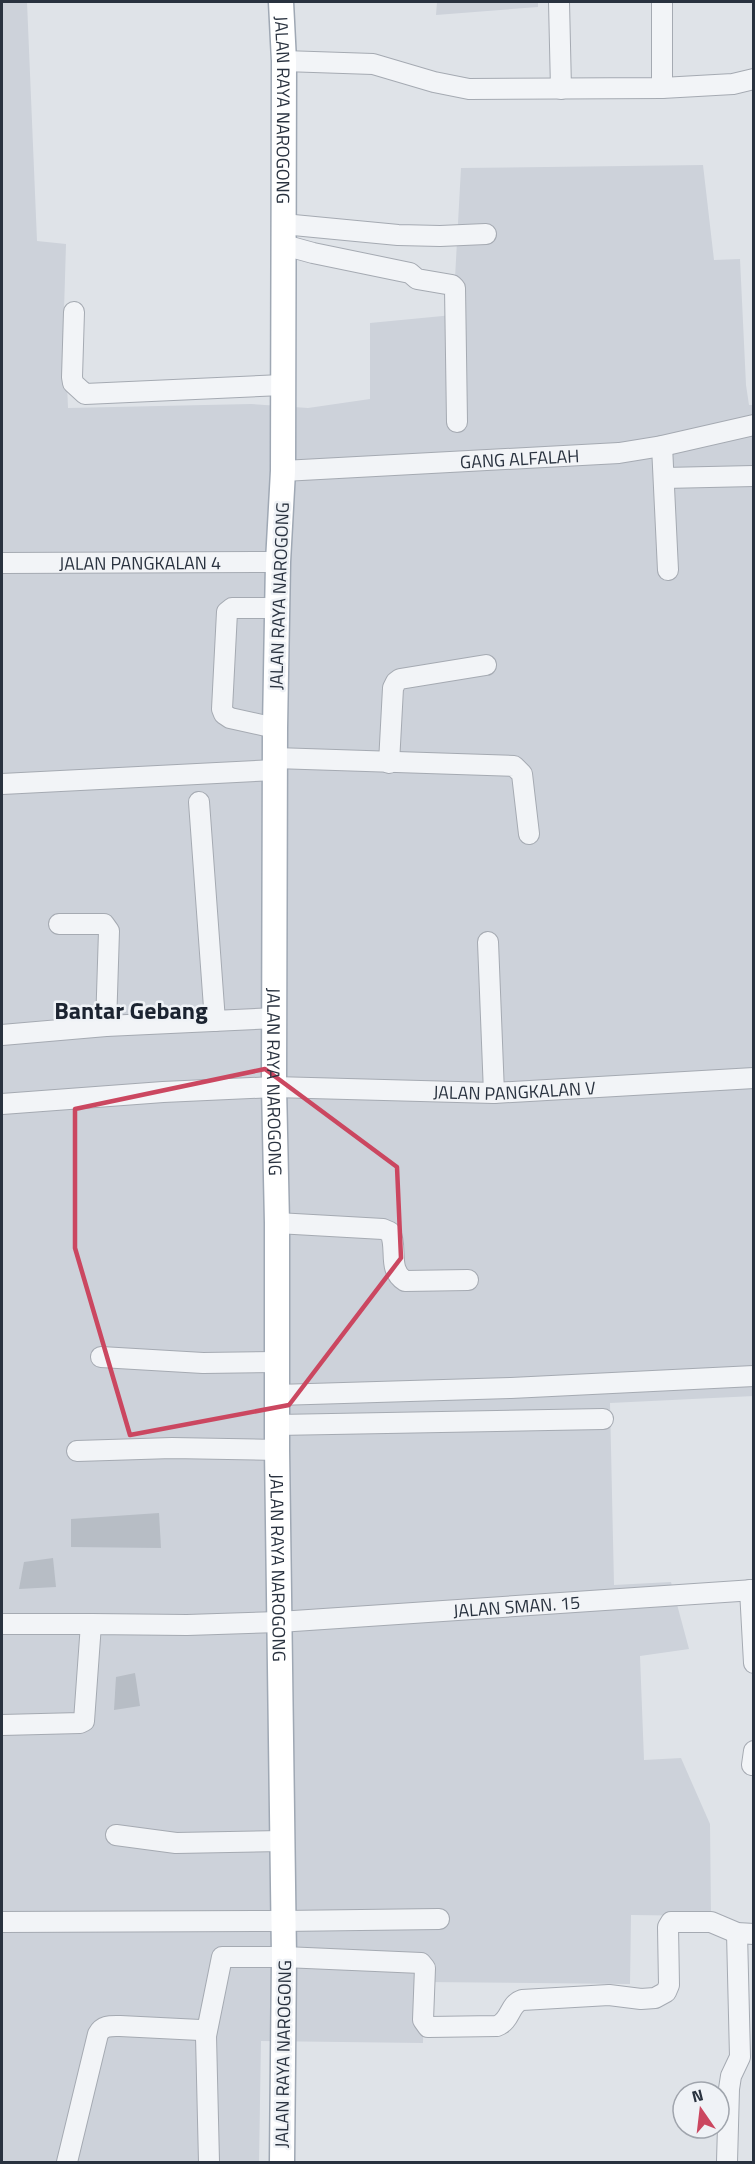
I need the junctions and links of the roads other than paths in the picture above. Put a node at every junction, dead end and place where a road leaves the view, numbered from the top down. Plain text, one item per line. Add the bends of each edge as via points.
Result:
1 (281, 2) edge
2 (559, 2) edge
3 (662, 2) edge
4 (284, 61) junction
5 (753, 79) edge
6 (662, 88) junction
7 (561, 89) junction
8 (486, 234) dead end
9 (283, 235) junction
10 (74, 312) dead end
11 (282, 385) junction
12 (457, 422) dead end
13 (753, 425) edge
14 (662, 446) junction
15 (284, 471) junction
16 (753, 476) edge
17 (664, 478) junction
18 (278, 562) junction
19 (2, 563) edge
20 (668, 570) dead end
21 (277, 608) junction
22 (486, 664) dead end
23 (275, 728) junction
24 (388, 763) junction
25 (275, 764) junction
26 (2, 784) edge
27 (199, 802) dead end
28 (529, 834) dead end
29 (59, 924) dead end
30 (488, 942) dead end
31 (275, 1018) junction
32 (215, 1021) junction
33 (106, 1026) junction
34 (2, 1035) edge
35 (753, 1078) edge
36 (274, 1087) junction
37 (494, 1093) junction
38 (2, 1104) edge
39 (277, 1223) junction
40 (468, 1280) dead end
41 (101, 1357) dead end
42 (277, 1362) junction
43 (753, 1376) edge
44 (277, 1395) junction
45 (603, 1419) dead end
46 (277, 1425) junction
47 (277, 1450) junction
48 (77, 1451) dead end
49 (752, 1590) edge
50 (279, 1622) junction
51 (2, 1624) edge
52 (91, 1624) junction
53 (753, 1663) edge
54 (2, 1725) edge
55 (116, 1835) dead end
56 (282, 1841) junction
57 (439, 1918) dead end
58 (283, 1921) junction
59 (2, 1922) edge
60 (745, 1934) edge
61 (284, 1957) junction
62 (206, 2036) junction
63 (67, 2163) edge
64 (209, 2163) edge
65 (282, 2163) edge
66 (727, 2163) edge

1 - 4 main road, JALAN RAYA NAROGONG
2 - 7 street
3 - 6 street
4 - 7 street via 373,64 469,89
4 - 9 main road, JALAN RAYA NAROGONG
5 - 6 street via 733,84
6 - 7 street
8 - 9 street
9 - 11 main road, JALAN RAYA NAROGONG
9 - 12 street via 313,253 410,273 417,279 455,288
10 - 11 street via 72,377 73,383 86,394
11 - 15 main road, JALAN RAYA NAROGONG
13 - 14 street, GANG ALFALAH
14 - 15 street, GANG ALFALAH via 619,453
14 - 17 street
15 - 18 main road, JALAN RAYA NAROGONG
16 - 17 street
17 - 20 street
18 - 19 street, JALAN PANGKALAN 4
18 - 21 main road, JALAN RAYA NAROGONG
21 - 23 main road, JALAN RAYA NAROGONG
21 - 23 street via 232,608 226,612 222,709 230,718
22 - 24 street via 396,682
23 - 25 main road, JALAN RAYA NAROGONG
24 - 25 street
24 - 28 street via 514,766 522,774
25 - 26 street
25 - 31 main road, JALAN RAYA NAROGONG
27 - 32 street
29 - 33 street via 104,924 110,931
30 - 37 street
31 - 32 street
31 - 36 main road, JALAN RAYA NAROGONG
32 - 33 street
33 - 34 street
35 - 37 street, JALAN PANGKALAN V
36 - 37 street, JALAN PANGKALAN V
36 - 38 street, JALAN PANGKALAN V
36 - 39 main road, JALAN RAYA NAROGONG
39 - 40 street via 383,1229 393,1238 395,1273 405,1281
39 - 42 main road, JALAN RAYA NAROGONG
41 - 42 street via 203,1363
42 - 44 main road, JALAN RAYA NAROGONG
43 - 44 street
44 - 46 main road, JALAN RAYA NAROGONG
45 - 46 street
46 - 47 main road, JALAN RAYA NAROGONG
47 - 48 street
47 - 50 main road, JALAN RAYA NAROGONG
49 - 50 street, JALAN SMAN. 15
49 - 53 street
50 - 52 street, JALAN SMAN. 15
50 - 56 main road, JALAN RAYA NAROGONG
51 - 52 street, JALAN SMAN. 15
52 - 54 street via 84,1721
55 - 56 street via 176,1843
56 - 58 main road, JALAN RAYA NAROGONG
57 - 58 street
58 - 59 street
58 - 61 main road, JALAN RAYA NAROGONG
60 - 61 street via 711,1922 671,1922 669,1985 660,1996 522,2000 515,2004 506,2021 497,2026 425,2025 422,1963
60 - 66 street via 740,2057 729,2090
61 - 62 street via 222,1957
61 - 65 main road, JALAN RAYA NAROGONG
62 - 63 street via 200,2030 120,2026 101,2030
62 - 64 street

